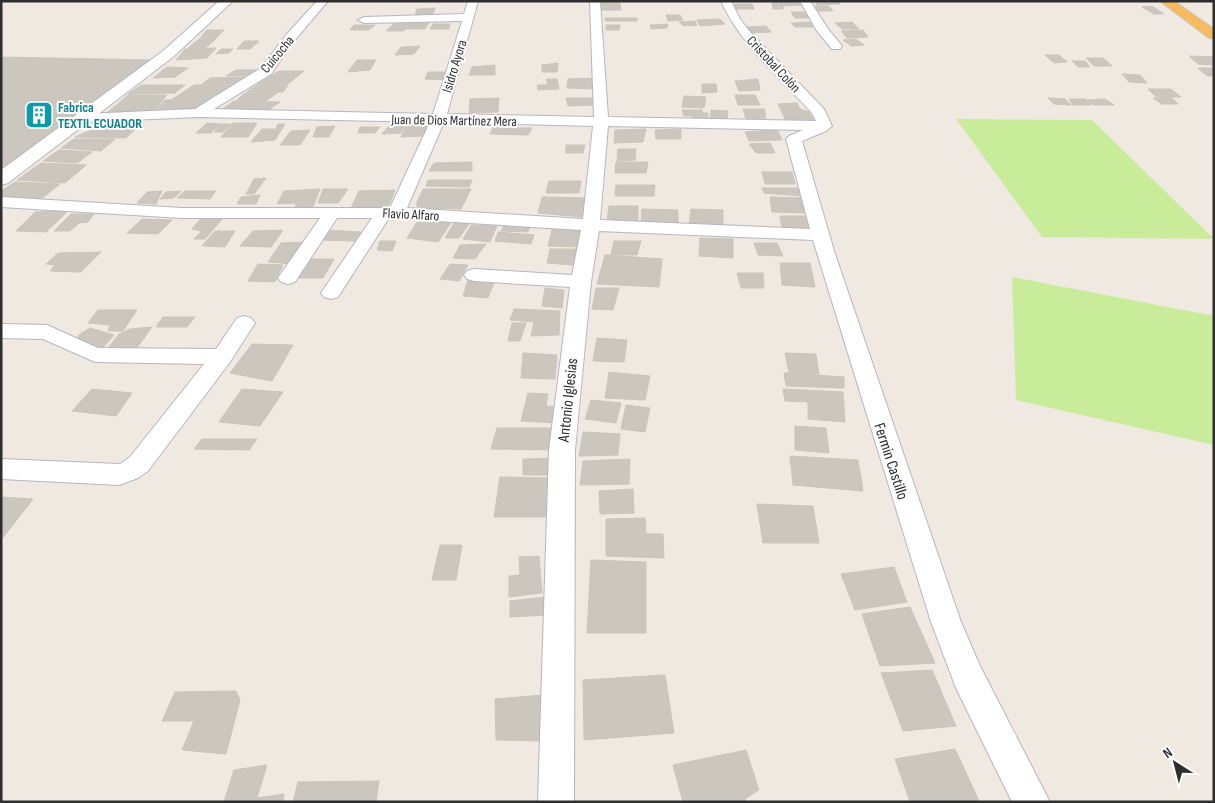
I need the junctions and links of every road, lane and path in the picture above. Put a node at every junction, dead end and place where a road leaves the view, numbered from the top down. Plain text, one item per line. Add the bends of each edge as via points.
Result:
1 (227, 1) edge
2 (323, 1) edge
3 (473, 1) edge
4 (595, 1) edge
5 (726, 1) edge
6 (805, 1) edge
7 (1166, 1) edge
8 (469, 17) junction
9 (364, 20) dead end
10 (1214, 36) edge
11 (836, 46) dead end
12 (198, 114) junction
13 (84, 118) junction
14 (438, 120) junction
15 (601, 122) junction
16 (792, 133) junction
17 (1, 179) edge
18 (1, 202) edge
19 (332, 213) junction
20 (390, 213) junction
21 (592, 225) junction
22 (820, 235) junction
23 (474, 275) dead end
24 (288, 278) dead end
25 (581, 282) junction
26 (330, 293) dead end
27 (244, 323) dead end
28 (1, 330) edge
29 (222, 357) junction
30 (1, 469) edge
31 (556, 802) edge
32 (1032, 802) edge

1 - 13 street via 168,54
2 - 12 street, Cuicocha via 266,71
3 - 8 street, Isidro Ayora
4 - 15 street, Antonio Iglesias
5 - 16 street, Cristobal Colón via 740,28 819,112 825,126
6 - 11 street
7 - 10 highway
8 - 9 street
8 - 14 street, Isidro Ayora
12 - 13 street, Juan de Dios Martínez Mera
12 - 14 street, Juan de Dios Martínez Mera
13 - 17 street
14 - 15 street, Juan de Dios Martínez Mera
14 - 20 street, Isidro Ayora
15 - 16 street, Juan de Dios Martínez Mera
15 - 21 street, Antonio Iglesias
16 - 22 street, Fermin Castillo
18 - 19 street, Flavio Alfaro via 182,213
19 - 20 street, Flavio Alfaro
19 - 24 street
20 - 21 street, Flavio Alfaro
20 - 26 street, Isidro Ayora
21 - 22 street, Flavio Alfaro
21 - 25 street, Antonio Iglesias
22 - 32 street, Fermin Castillo via 946,622 968,677
23 - 25 street
25 - 31 street, Antonio Iglesias via 562,450
27 - 29 street
28 - 29 street via 47,332 95,355
29 - 30 street via 139,464 129,472

